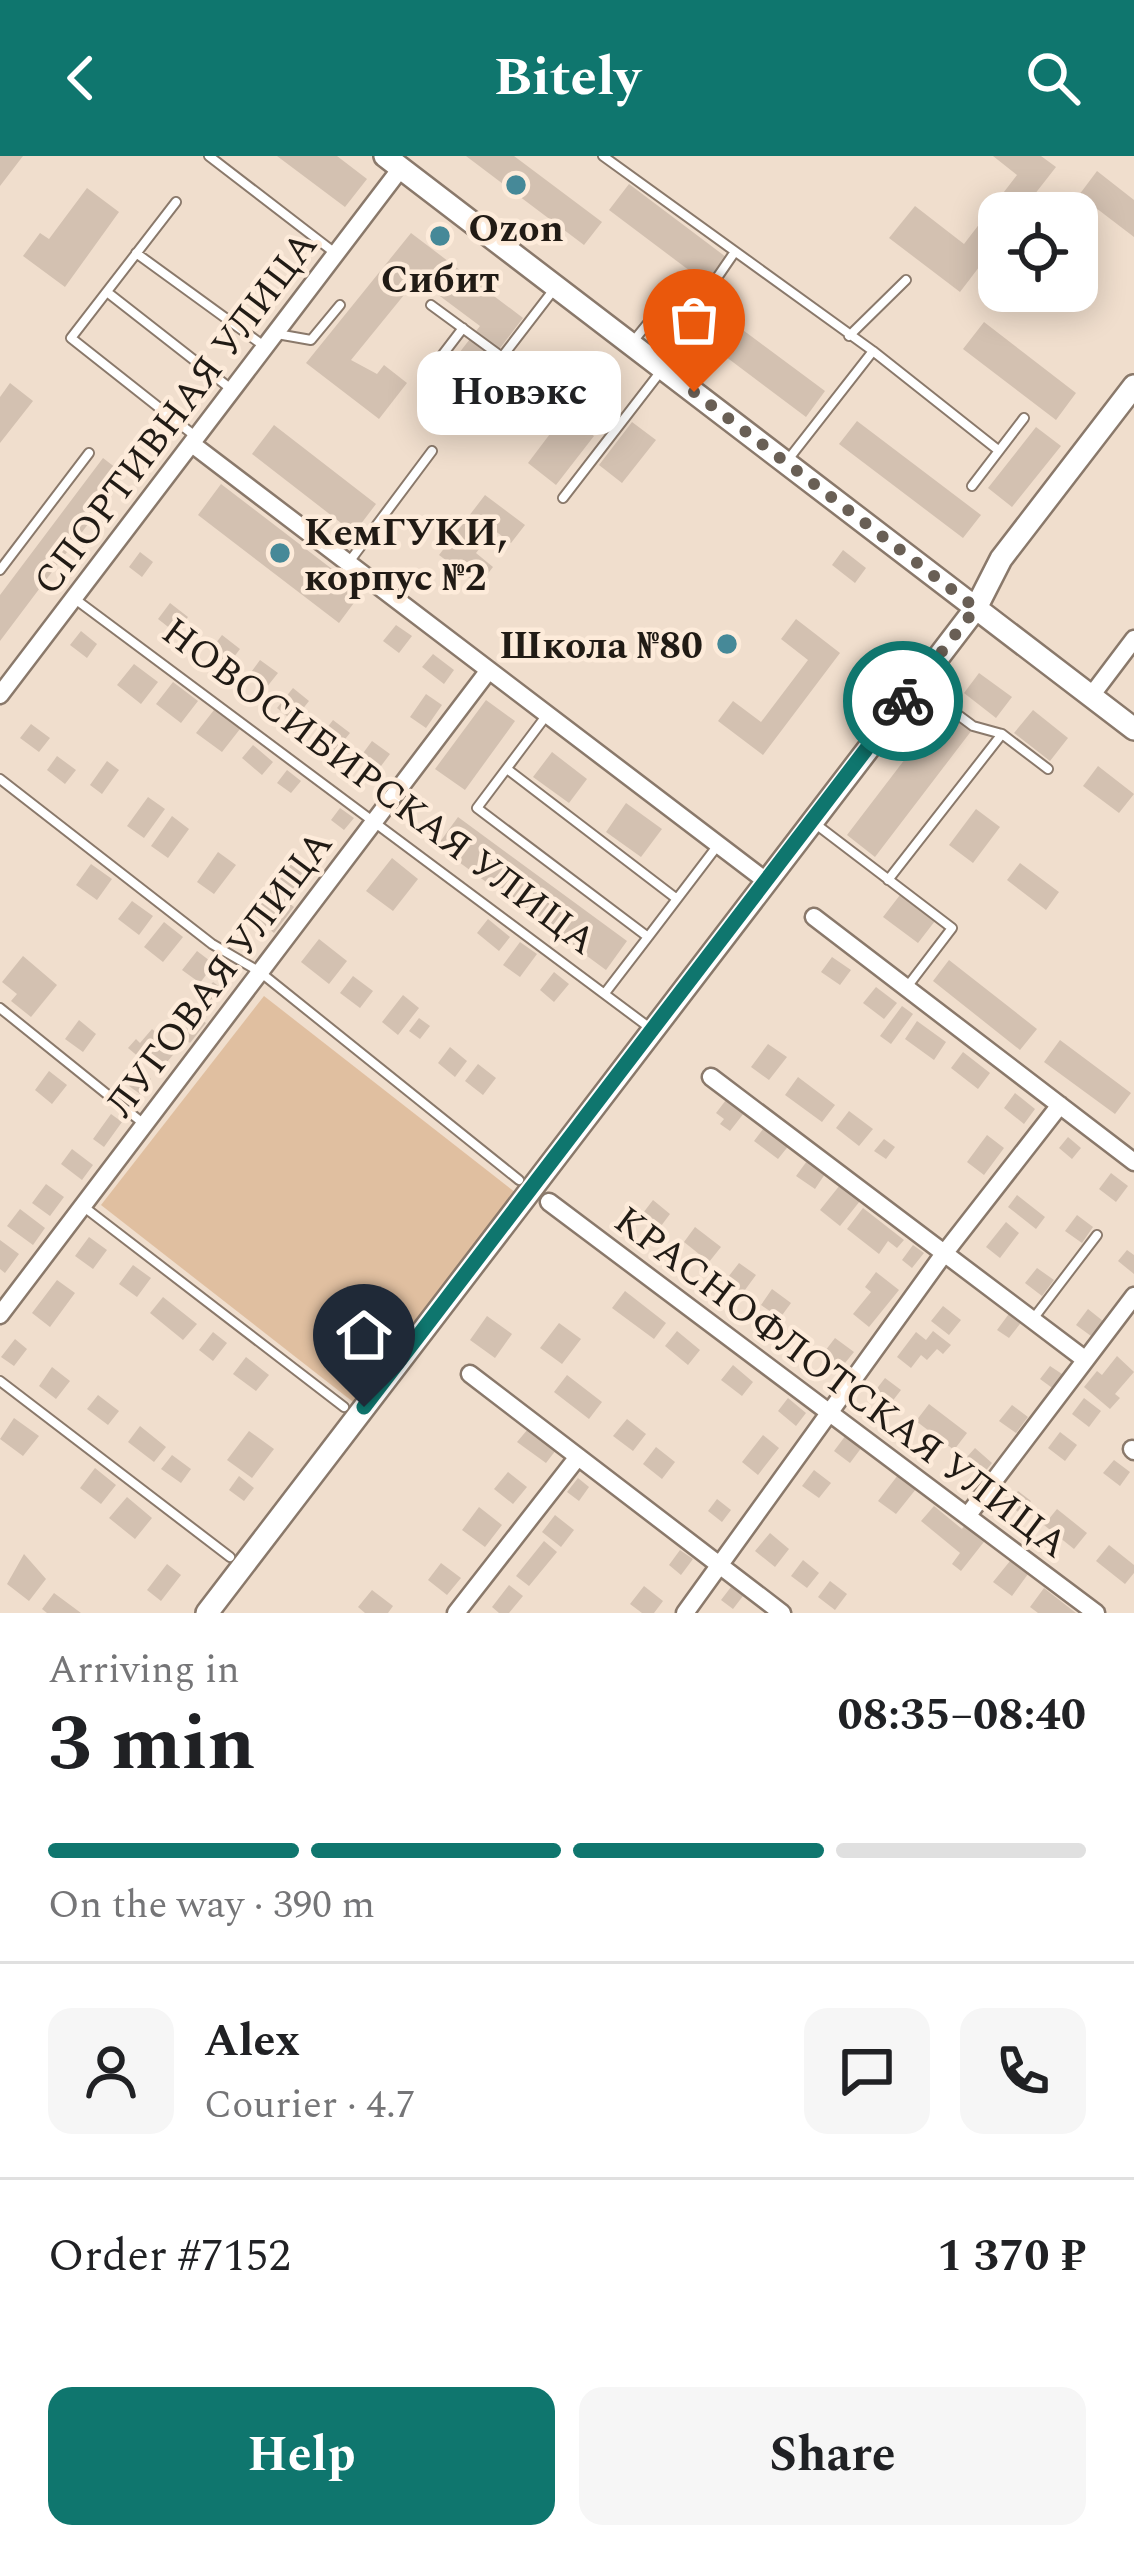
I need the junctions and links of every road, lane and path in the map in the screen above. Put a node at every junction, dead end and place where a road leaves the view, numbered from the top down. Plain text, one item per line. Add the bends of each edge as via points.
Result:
1 (208, 156) edge
2 (603, 156) edge
3 (399, 160) edge
4 (176, 202) dead end
5 (136, 254) junction
6 (336, 254) junction
7 (734, 254) junction
8 (906, 280) dead end
9 (556, 286) junction
10 (107, 292) junction
11 (340, 305) dead end
12 (431, 305) dead end
13 (463, 328) junction
14 (849, 336) junction
15 (270, 340) junction
16 (631, 344) junction
17 (873, 351) junction
18 (663, 368) junction
19 (424, 379) dead end
20 (1134, 386) edge
21 (232, 390) junction
22 (1024, 418) dead end
23 (194, 440) junction
24 (998, 450) junction
25 (432, 451) dead end
26 (89, 453) dead end
27 (786, 463) junction
28 (972, 486) dead end
29 (563, 498) dead end
30 (348, 563) junction
31 (0, 570) edge
32 (74, 598) junction
33 (976, 608) junction
34 (1134, 639) edge
35 (489, 670) junction
36 (916, 684) junction
37 (0, 695) edge
38 (1091, 696) junction
39 (547, 715) junction
40 (1134, 729) edge
41 (1002, 734) junction
42 (507, 769) junction
43 (1048, 769) dead end
44 (0, 779) edge
45 (812, 821) junction
46 (373, 823) junction
47 (718, 845) junction
48 (888, 880) junction
49 (766, 881) junction
50 (677, 899) junction
51 (814, 917) dead end
52 (648, 937) junction
53 (260, 972) junction
54 (906, 988) junction
55 (605, 993) junction
56 (1, 1012) edge
57 (646, 1025) dead end
58 (712, 1077) dead end
59 (1060, 1105) junction
60 (145, 1124) junction
61 (1134, 1162) edge
62 (519, 1180) dead end
63 (549, 1202) dead end
64 (83, 1206) junction
65 (1097, 1235) dead end
66 (943, 1255) junction
67 (1134, 1296) edge
68 (0, 1315) edge
69 (1033, 1319) junction
70 (1083, 1358) junction
71 (470, 1374) dead end
72 (0, 1381) edge
73 (344, 1407) dead end
74 (829, 1413) junction
75 (578, 1458) junction
76 (968, 1516) junction
77 (230, 1557) dead end
78 (721, 1566) junction
79 (207, 1613) edge
80 (456, 1613) edge
81 (685, 1613) edge
82 (782, 1613) edge
83 (1096, 1613) edge

1 - 6 lane
2 - 7 lane
3 - 6 street, СПОРТИВНАЯ УЛИЦА
3 - 9 street
4 - 5 lane
5 - 10 lane
5 - 15 lane
6 - 15 street, СПОРТИВНАЯ УЛИЦА
7 - 14 lane
7 - 16 lane via 710,288 683,280
8 - 14 lane
9 - 13 lane via 502,357
9 - 16 street
10 - 21 lane
10 - 23 lane via 71,338
11 - 15 lane via 311,340
12 - 13 lane
13 - 19 lane
14 - 17 lane
15 - 21 street, СПОРТИВНАЯ УЛИЦА
16 - 18 street
17 - 24 lane
17 - 27 lane
18 - 27 street
18 - 29 lane
20 - 33 street via 1001,559
21 - 23 street, СПОРТИВНАЯ УЛИЦА
22 - 24 lane
23 - 30 street
23 - 32 street, СПОРТИВНАЯ УЛИЦА
24 - 28 lane
25 - 30 lane
26 - 31 lane
27 - 33 street
30 - 35 street
32 - 37 street, СПОРТИВНАЯ УЛИЦА
32 - 46 lane, НОВОСИБИРСКАЯ УЛИЦА
33 - 36 street
33 - 38 street
34 - 38 street
35 - 39 street
35 - 46 street, ЛУГОВАЯ УЛИЦА
36 - 41 lane via 973,726
36 - 45 street
38 - 40 street
39 - 42 lane
39 - 47 street
41 - 43 lane
41 - 48 lane
42 - 50 lane
42 - 52 lane via 477,808
44 - 53 lane via 212,944
45 - 48 lane
45 - 49 street
46 - 53 street, ЛУГОВАЯ УЛИЦА
46 - 55 lane, НОВОСИБИРСКАЯ УЛИЦА
47 - 49 street
47 - 50 lane
48 - 54 lane via 952,928
49 - 79 street
50 - 52 lane
51 - 54 street
52 - 55 lane
53 - 60 street, ЛУГОВАЯ УЛИЦА
53 - 62 lane
54 - 59 street
55 - 57 lane, НОВОСИБИРСКАЯ УЛИЦА
56 - 60 lane
58 - 66 street
59 - 61 street
59 - 66 street
60 - 64 street, ЛУГОВАЯ УЛИЦА
63 - 74 street, КРАСНОФЛОТСКАЯ УЛИЦА
64 - 68 street, ЛУГОВАЯ УЛИЦА
64 - 73 lane
65 - 69 lane
66 - 69 street
66 - 74 street
67 - 70 street
69 - 70 street
70 - 76 street
71 - 75 street
72 - 77 lane
74 - 76 street, КРАСНОФЛОТСКАЯ УЛИЦА
74 - 78 street
75 - 78 street
75 - 80 street
76 - 83 street, КРАСНОФЛОТСКАЯ УЛИЦА
78 - 81 street
78 - 82 street

